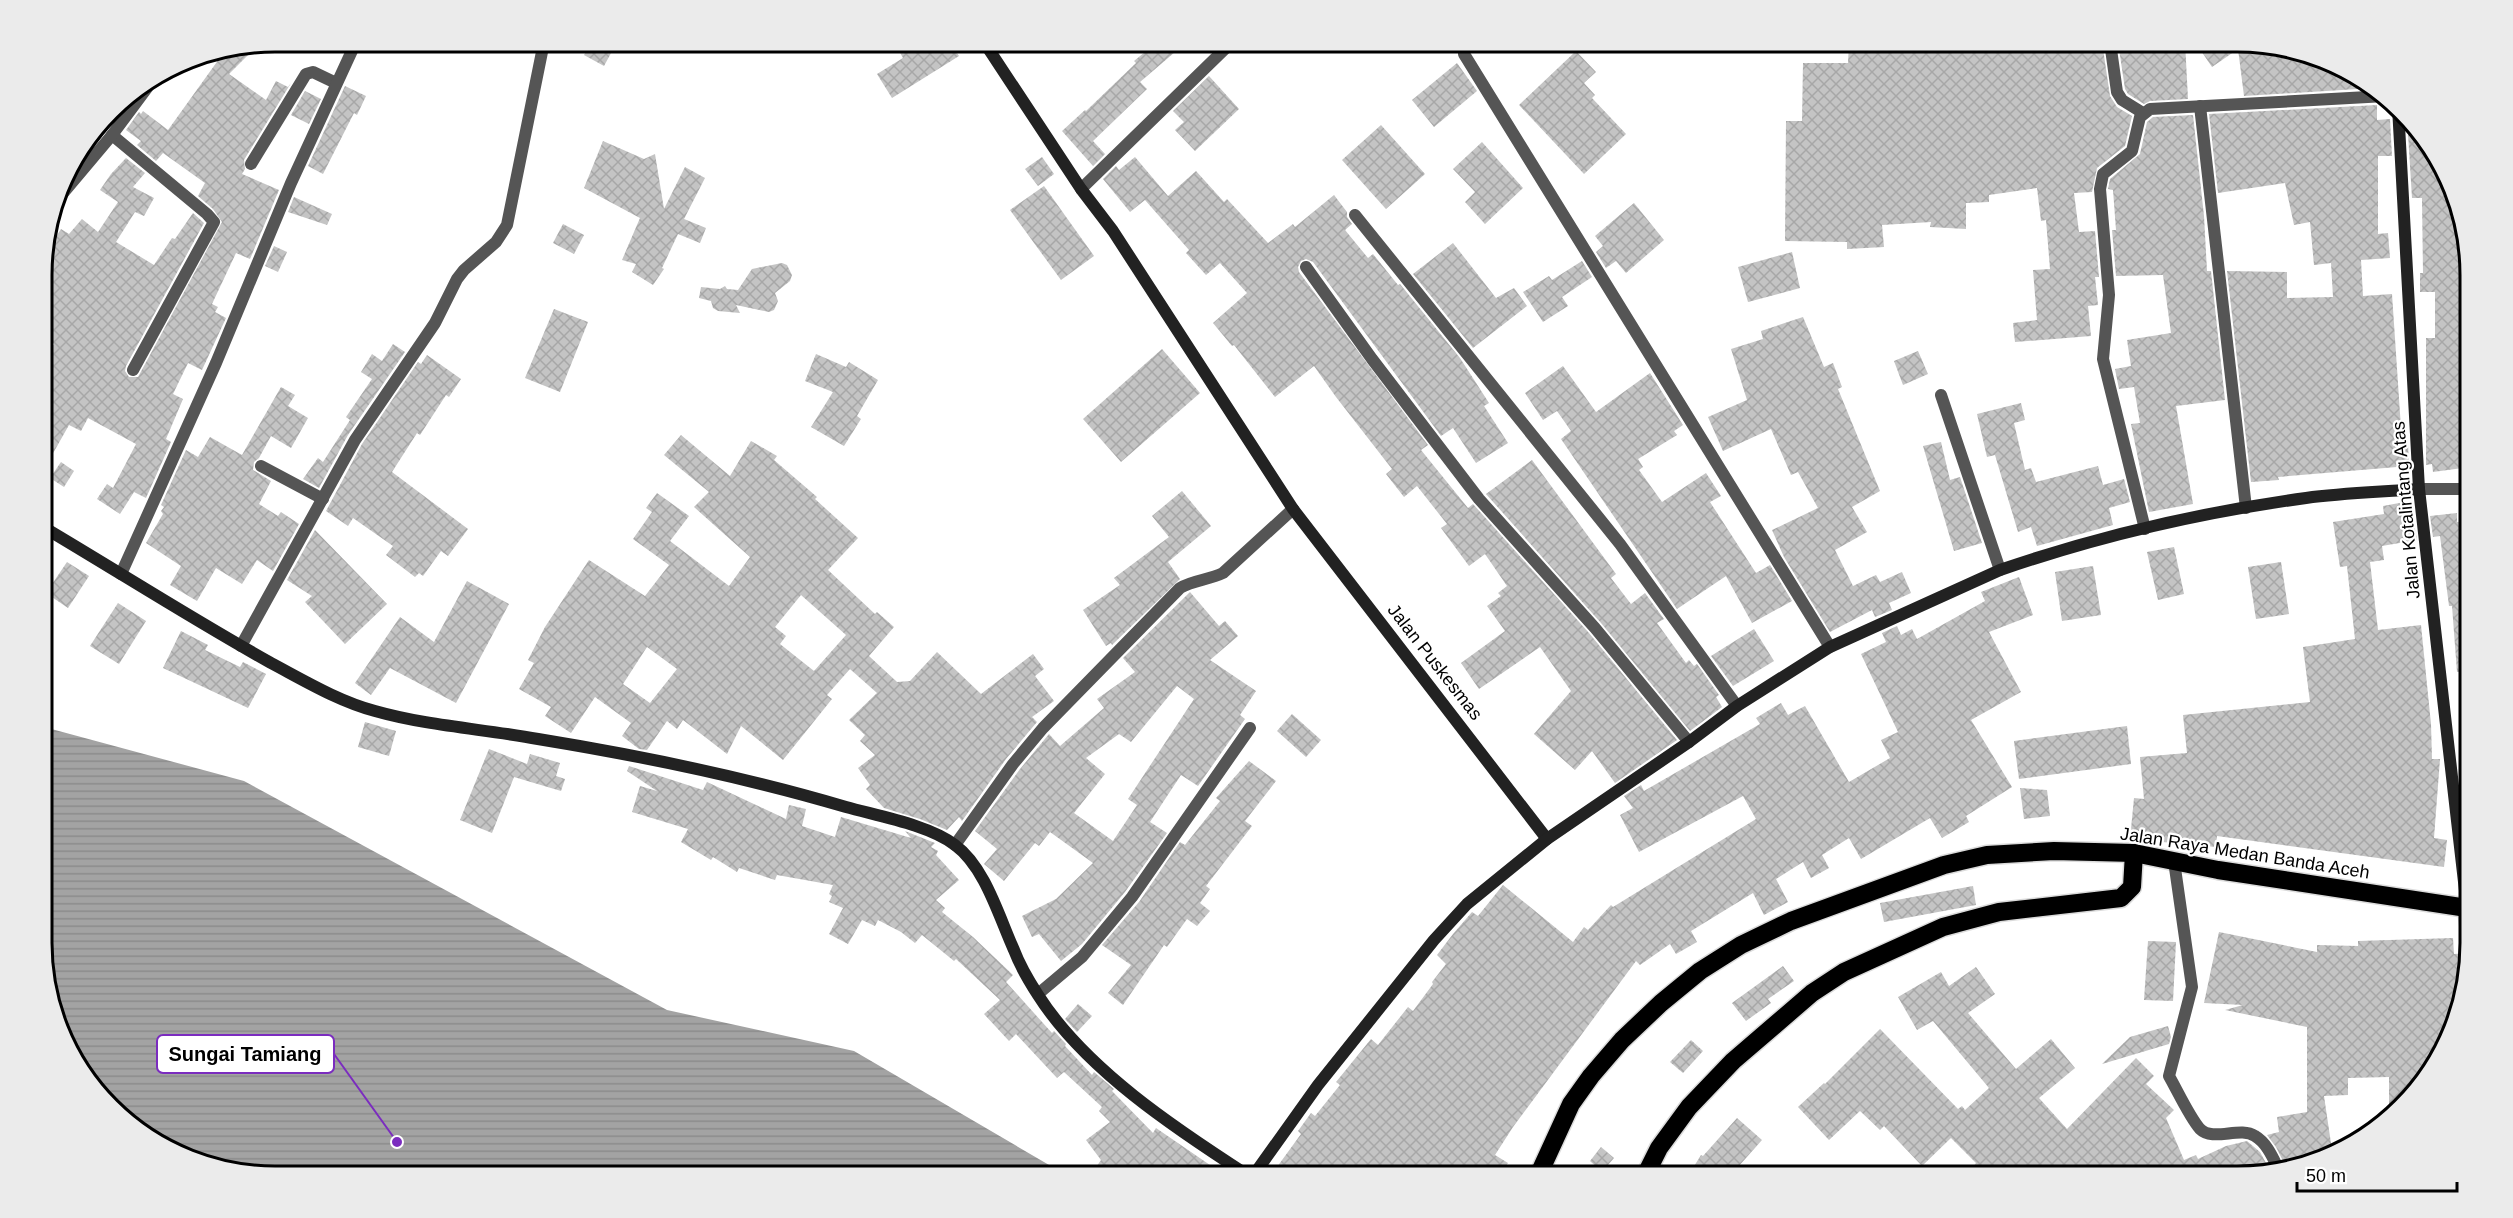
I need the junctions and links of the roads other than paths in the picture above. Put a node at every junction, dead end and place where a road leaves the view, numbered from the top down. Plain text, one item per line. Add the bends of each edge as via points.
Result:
1 (351, 52) edge
2 (542, 52) edge
3 (991, 52) edge
4 (1222, 52) edge
5 (2112, 52) edge
6 (1464, 54) dead end
7 (336, 82) junction
8 (2371, 97) edge
9 (139, 99) edge
10 (2200, 106) junction
11 (2143, 113) junction
12 (2399, 122) edge
13 (112, 135) junction
14 (251, 164) dead end
15 (73, 181) edge
16 (1081, 189) junction
17 (1355, 215) dead end
18 (1306, 267) dead end
19 (133, 370) dead end
20 (1941, 395) dead end
21 (261, 466) dead end
22 (2419, 489) junction
23 (2460, 489) edge
24 (323, 499) junction
25 (2246, 508) junction
26 (1293, 509) junction
27 (2145, 528) junction
28 (52, 534) edge
29 (2000, 570) junction
30 (122, 574) junction
31 (241, 646) junction
32 (1830, 647) junction
33 (1737, 706) junction
34 (1250, 728) dead end
35 (1689, 742) junction
36 (2460, 833) edge
37 (1547, 839) junction
38 (955, 845) junction
39 (2134, 854) junction
40 (2174, 861) junction
41 (2460, 908) edge
42 (1038, 994) junction
43 (2274, 1162) edge
44 (1233, 1166) edge
45 (1260, 1166) edge
46 (1543, 1166) edge
47 (1650, 1166) edge

1 - 7 street
2 - 24 street via 507,225 496,242 457,279 435,323 355,440
3 - 16 street, Jalan Puskesmas
4 - 16 street
5 - 11 street via 2122,100
6 - 32 street
7 - 14 street via 313,72 306,74
7 - 30 street
8 - 10 street
9 - 13 street
10 - 11 street via 2150,109
10 - 25 street
11 - 27 street via 2132,151 2103,174 2100,189 2109,295 2103,359
12 - 22 street, Jalan Kotalintang Atas
13 - 15 street
13 - 19 street via 214,222
16 - 26 street, Jalan Puskesmas via 1113,231
17 - 33 street via 1620,544
18 - 35 street via 1479,499 1595,628
20 - 29 street
21 - 24 street
22 - 23 street
22 - 25 street via 2307,498
22 - 36 street, Jalan Kotalintang Atas
24 - 31 street
25 - 27 street
26 - 37 street, Jalan Puskesmas
26 - 38 street via 1222,573 1187,584 1173,595 1043,728
27 - 29 street
28 - 30 street
29 - 32 street
30 - 31 street
31 - 38 street via 319,689 377,711 429,723 607,750 801,793 923,829
32 - 33 street
33 - 35 street
34 - 42 street via 1132,897 1082,957
35 - 37 street
37 - 45 street via 1467,904 1434,940 1318,1085
38 - 42 street via 982,879 1015,954
39 - 40 highway, Jalan Raya Medan Banda Aceh
39 - 46 highway, Jalan Raya Medan Banda Aceh via 2054,850 1987,855 1954,862 1831,905 1741,945 1700,971 1622,1040 1571,1104
39 - 47 highway via 2132,887 2121,898 1999,912 1954,924 1844,972 1812,993 1733,1061 1689,1107
40 - 41 highway, Jalan Raya Medan Banda Aceh
40 - 43 street via 2192,987 2169,1076 2200,1129 2210,1134 2253,1134 2266,1146
42 - 44 street via 1095,1061 1148,1108

